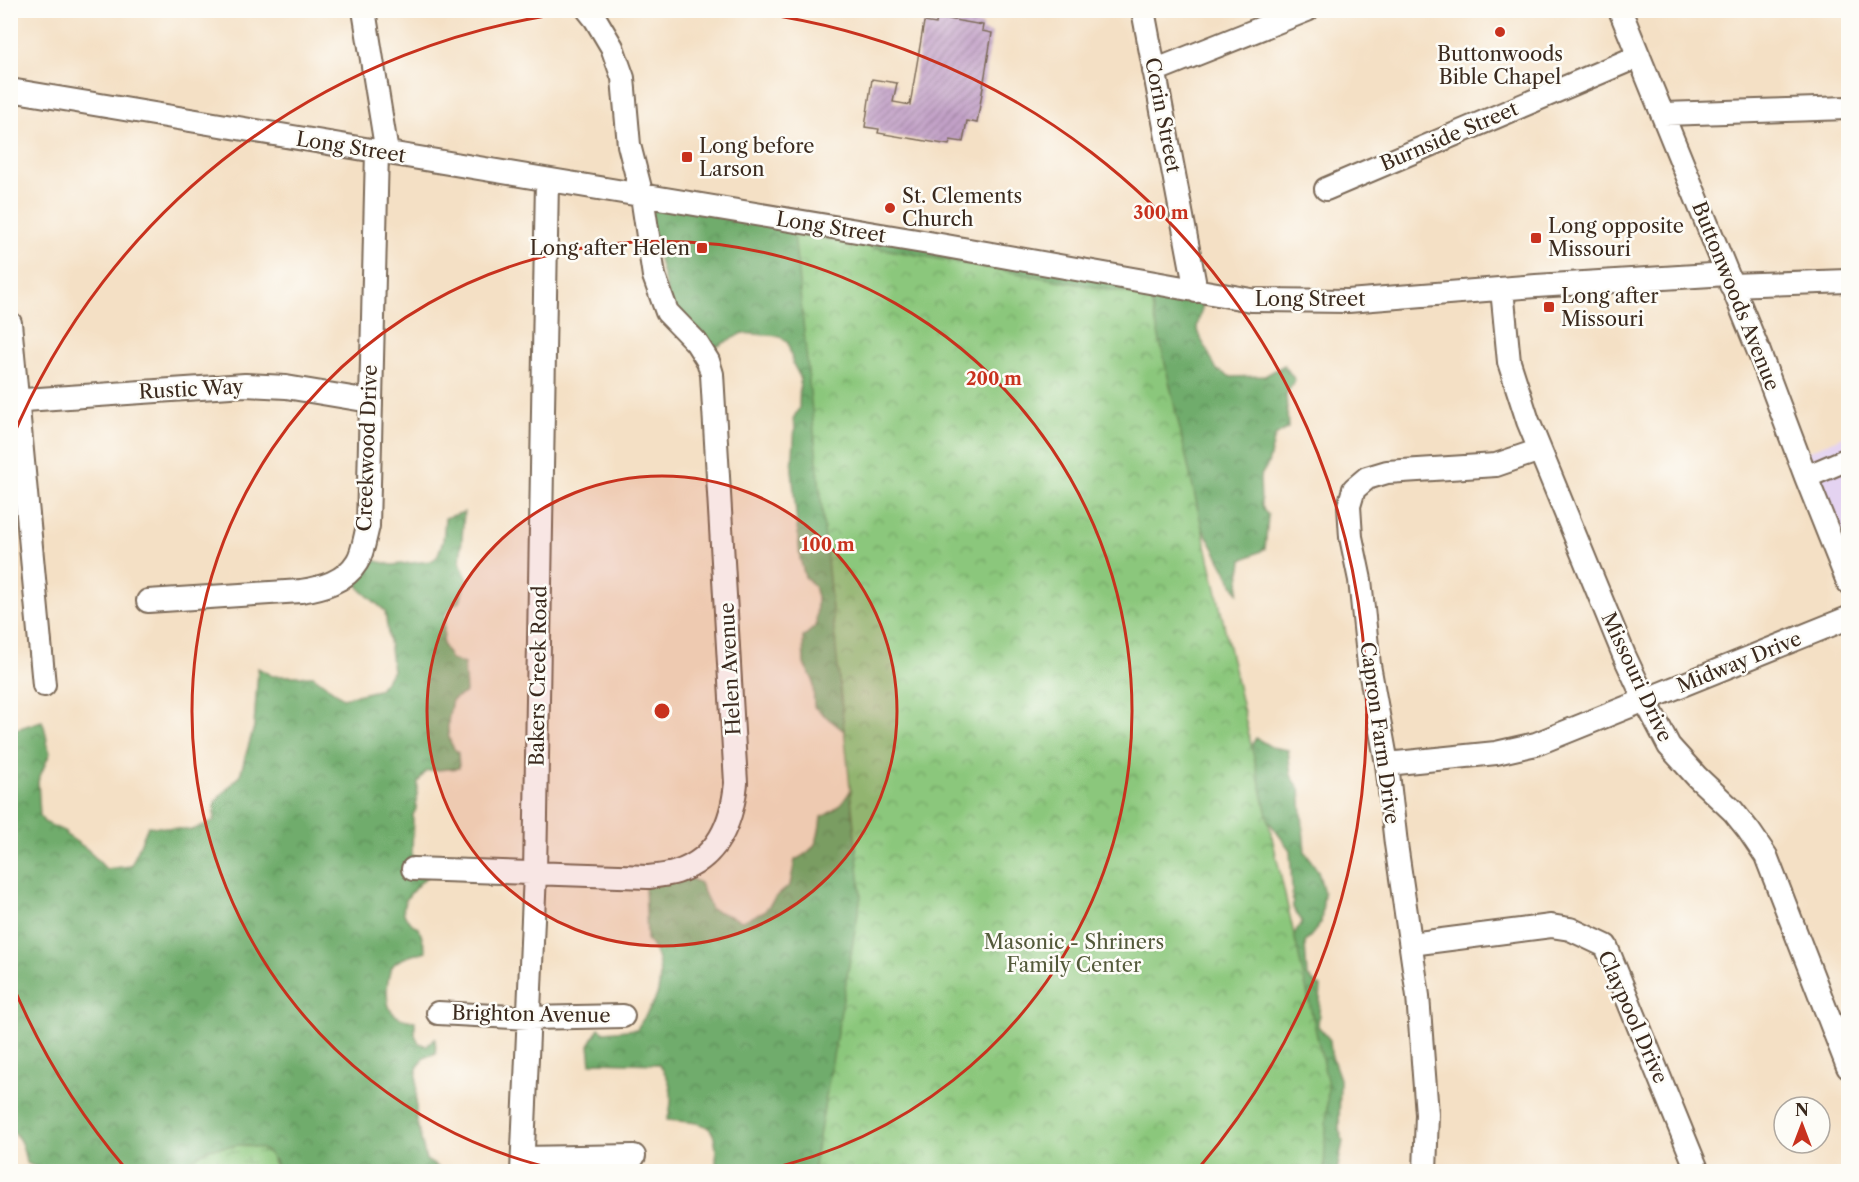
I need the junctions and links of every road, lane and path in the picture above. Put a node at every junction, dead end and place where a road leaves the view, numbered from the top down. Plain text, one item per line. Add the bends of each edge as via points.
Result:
1 (364, 10) edge
2 (588, 10) edge
3 (1143, 10) edge
4 (1306, 10) edge
5 (1620, 10) edge
6 (1639, 56) junction
7 (1154, 71) junction
8 (10, 90) edge
9 (1848, 108) edge
10 (1664, 114) junction
11 (382, 152) junction
12 (547, 180) junction
13 (1326, 189) dead end
14 (642, 196) junction
15 (1729, 280) junction
16 (1848, 281) edge
17 (1502, 289) junction
18 (1196, 291) junction
19 (10, 323) edge
20 (15, 401) edge
21 (370, 401) junction
22 (1540, 450) junction
23 (1848, 459) edge
24 (1806, 477) junction
25 (1848, 582) edge
26 (148, 601) dead end
27 (1848, 618) edge
28 (44, 685) dead end
29 (1645, 700) junction
30 (1387, 764) junction
31 (413, 869) dead end
32 (535, 873) junction
33 (1411, 944) junction
34 (438, 1013) dead end
35 (623, 1016) dead end
36 (529, 1018) junction
37 (1848, 1067) edge
38 (634, 1156) dead end
39 (523, 1165) edge
40 (1425, 1172) edge
41 (1698, 1172) edge

1 - 11 street, Creekwood Drive
2 - 14 street, Helen Avenue via 612,47 623,78 629,144
3 - 7 street, Corin Street
4 - 7 street
5 - 6 street, Buttonwoods Avenue
6 - 10 street, Buttonwoods Avenue
6 - 13 street, Burnside Street
7 - 18 street, Corin Street
8 - 11 street, Long Street
9 - 10 street
10 - 15 street, Buttonwoods Avenue
11 - 12 street, Long Street
11 - 21 street, Creekwood Drive
12 - 14 street, Long Street
12 - 32 street, Bakers Creek Road
14 - 18 street, Long Street
14 - 32 street, Helen Avenue via 654,276 667,312 696,342 712,374 736,783 734,807 715,845 700,860 676,872 648,877
15 - 16 street, Long Street
15 - 17 street, Long Street
15 - 24 street, Buttonwoods Avenue
17 - 18 street, Long Street via 1348,300 1251,300
17 - 22 street, Missouri Drive via 1509,362
19 - 20 street
20 - 21 street, Rustic Way via 245,385 286,387
20 - 28 street
21 - 26 street, Creekwood Drive via 368,526 358,562 341,579 301,591
22 - 29 street, Missouri Drive
22 - 30 street, Capron Farm Drive via 1496,465 1387,472 1367,478 1354,489 1349,506 1351,537
23 - 24 street
24 - 25 street, Buttonwoods Avenue
27 - 29 street, Midway Drive
29 - 30 street, Midway Drive via 1536,744 1496,753
29 - 37 street, Missouri Drive via 1669,746 1733,811 1766,856
30 - 33 street, Capron Farm Drive
31 - 32 street, Helen Avenue
32 - 36 street, Bakers Creek Road
33 - 40 street, Capron Farm Drive via 1427,1114
33 - 41 street, Claypool Drive via 1551,926 1570,929 1606,946
34 - 36 street, Brighton Avenue
35 - 36 street, Brighton Avenue
36 - 39 street, Bakers Creek Road
38 - 39 street

